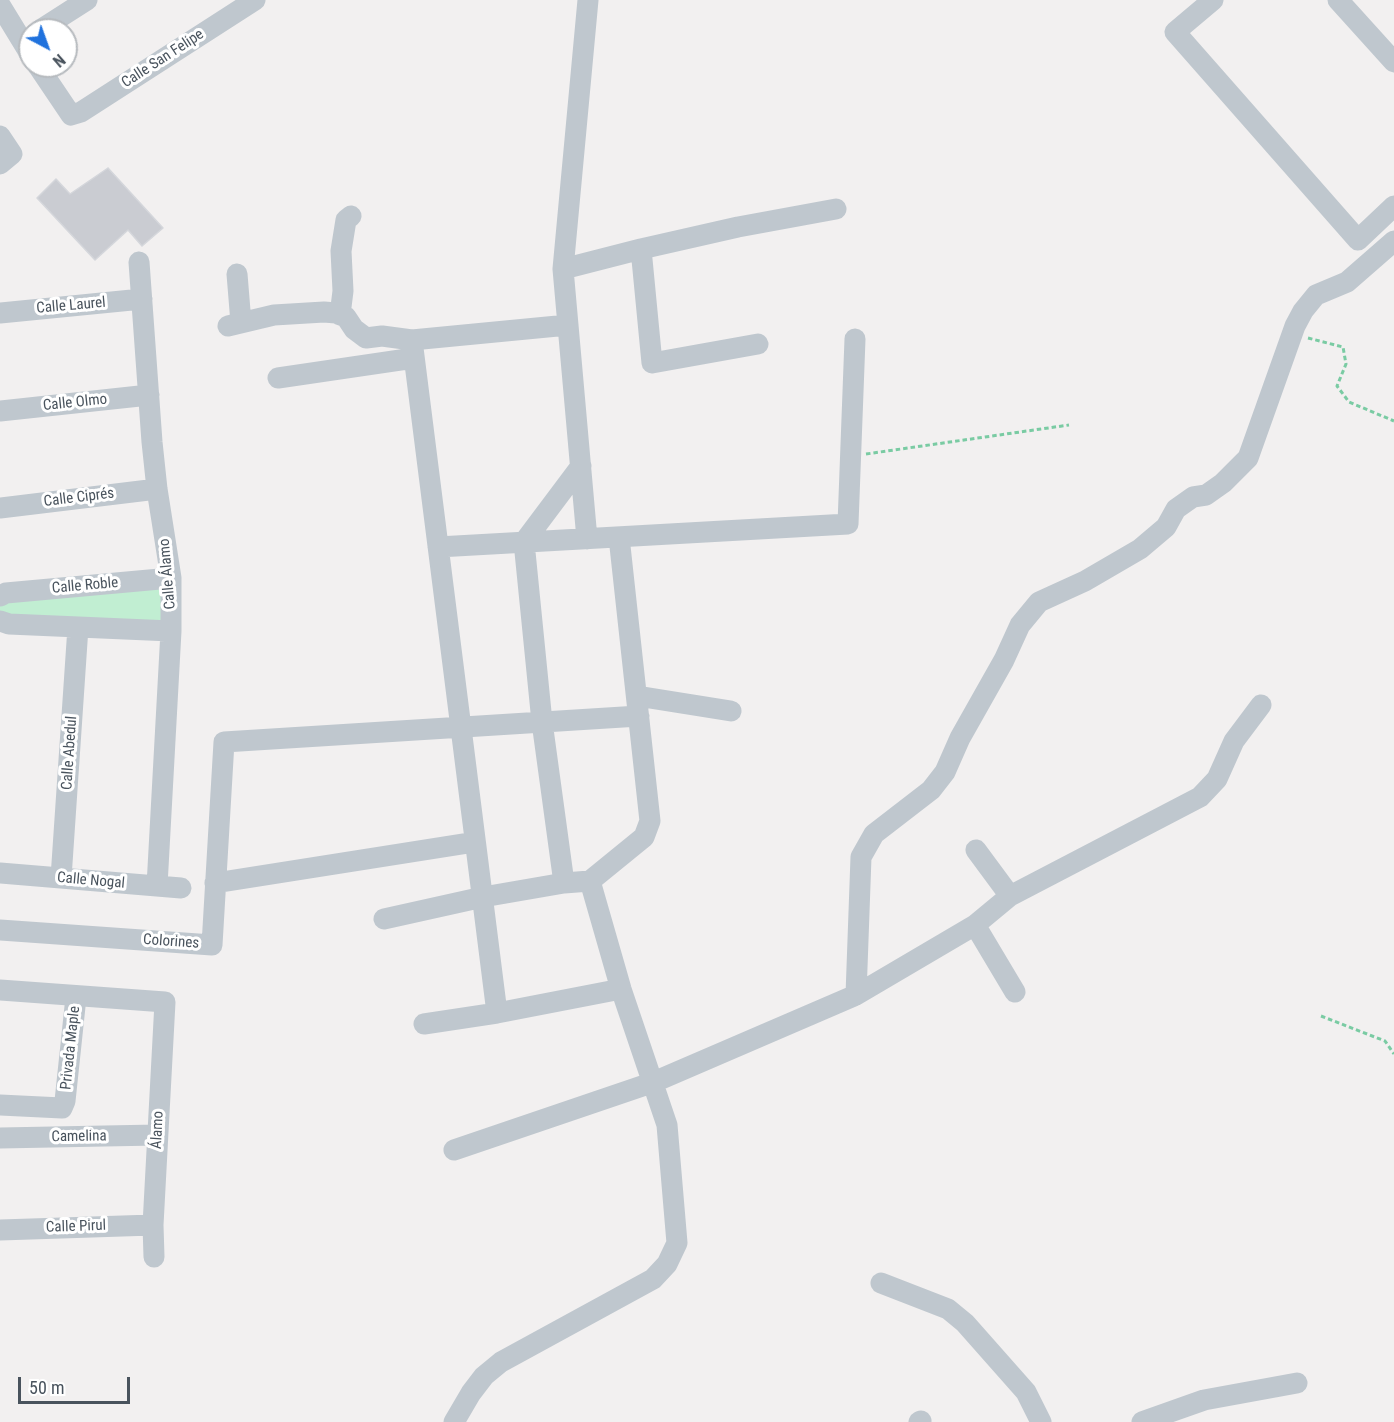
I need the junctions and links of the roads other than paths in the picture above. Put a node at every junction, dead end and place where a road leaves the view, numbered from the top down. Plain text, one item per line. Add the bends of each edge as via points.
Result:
1 (87, 0) edge
2 (255, 0) edge
3 (588, 0) edge
4 (1338, 0) edge
5 (1205, 3) edge
6 (0, 5) edge
7 (229, 7) edge
8 (59, 18) edge
9 (18, 31) edge
10 (1394, 62) edge
11 (46, 78) edge
12 (0, 136) edge
13 (6, 159) edge
14 (1394, 206) edge
15 (836, 208) dead end
16 (351, 216) dead end
17 (1394, 241) edge
18 (641, 249) junction
19 (139, 262) dead end
20 (563, 269) junction
21 (237, 274) dead end
22 (142, 299) junction
23 (0, 313) edge
24 (340, 315) junction
25 (568, 325) junction
26 (855, 339) dead end
27 (758, 344) dead end
28 (413, 349) junction
29 (278, 378) dead end
30 (150, 395) junction
31 (0, 411) edge
32 (581, 466) junction
33 (157, 489) junction
34 (0, 508) edge
35 (619, 537) junction
36 (587, 539) junction
37 (525, 542) junction
38 (438, 547) junction
39 (171, 578) junction
40 (0, 596) edge
41 (0, 621) edge
42 (78, 627) junction
43 (171, 631) junction
44 (1261, 705) dead end
45 (638, 706) junction
46 (731, 711) dead end
47 (542, 722) junction
48 (461, 728) junction
49 (475, 842) junction
50 (976, 850) dead end
51 (0, 873) edge
52 (61, 878) junction
53 (591, 881) junction
54 (215, 883) junction
55 (564, 883) junction
56 (157, 886) junction
57 (181, 888) dead end
58 (1010, 896) junction
59 (483, 897) junction
60 (384, 919) dead end
61 (975, 925) junction
62 (0, 930) edge
63 (621, 989) junction
64 (0, 990) edge
65 (1015, 992) dead end
66 (856, 994) junction
67 (76, 997) junction
68 (497, 1013) junction
69 (424, 1024) dead end
70 (654, 1082) junction
71 (0, 1105) edge
72 (157, 1135) junction
73 (0, 1138) edge
74 (454, 1150) dead end
75 (153, 1225) junction
76 (0, 1230) edge
77 (154, 1257) dead end
78 (881, 1283) dead end
79 (1297, 1383) dead end
80 (454, 1422) edge
81 (1041, 1422) edge
82 (1142, 1422) edge

1 - 8 street
2 - 7 street, Calle San Felipe
3 - 20 street
4 - 10 street
5 - 14 street via 1175,32 1358,240
6 - 9 street
7 - 11 street, Calle San Felipe via 81,112 71,115
12 - 13 street
15 - 18 street
16 - 24 street via 346,220 341,251
17 - 66 street via 1347,282 1316,295 1303,310 1248,458 1206,495 1193,497 1176,509 1166,527 1140,549 1039,602 1020,625 945,772 931,790 874,834 861,857
18 - 20 street
18 - 27 street via 652,363
19 - 22 street, Calle Álamo
20 - 25 street
21 - 24 street via 235,325 274,315
22 - 23 street, Calle Laurel
22 - 30 street, Calle Álamo
24 - 28 street via 366,338 382,336
25 - 28 street
25 - 32 street
26 - 35 street via 848,524
28 - 29 street
28 - 38 street
30 - 31 street, Calle Olmo
30 - 33 street, Calle Álamo
32 - 36 street
32 - 37 street
33 - 34 street, Calle Ciprés
33 - 39 street, Calle Álamo
35 - 36 street
35 - 45 street
36 - 37 street
37 - 38 street
37 - 47 street
38 - 48 street
39 - 40 street, Calle Roble
39 - 43 street, Calle Álamo
41 - 42 street
42 - 43 street
42 - 52 street, Calle Abedul
43 - 56 street, Calle Álamo
44 - 58 street via 1234,741 1217,779 1200,797
45 - 46 street
45 - 47 street
45 - 53 street via 650,821 644,837
47 - 48 street
47 - 55 street
48 - 49 street
48 - 54 street, Colorines via 224,742
49 - 54 street
49 - 59 street
50 - 58 street
51 - 52 street, Calle Nogal
52 - 56 street, Calle Nogal
53 - 55 street
53 - 63 street
54 - 62 street, Colorines via 212,945
55 - 59 street
56 - 57 street, Calle Nogal
58 - 61 street
59 - 60 street
59 - 68 street
61 - 65 street
61 - 66 street
63 - 68 street
63 - 70 street
64 - 67 street
66 - 70 street
67 - 71 street, Privada Maple via 62,1108
67 - 72 street, Álamo via 165,1002
68 - 69 street
70 - 74 street
70 - 80 street via 668,1125 677,1243 667,1264 653,1279 501,1362 484,1376
72 - 73 street, Camelina
72 - 75 street, Álamo
75 - 76 street, Calle Pirul
75 - 77 street, Álamo
78 - 81 street via 948,1309 965,1323 1026,1392
79 - 82 street via 1204,1400

